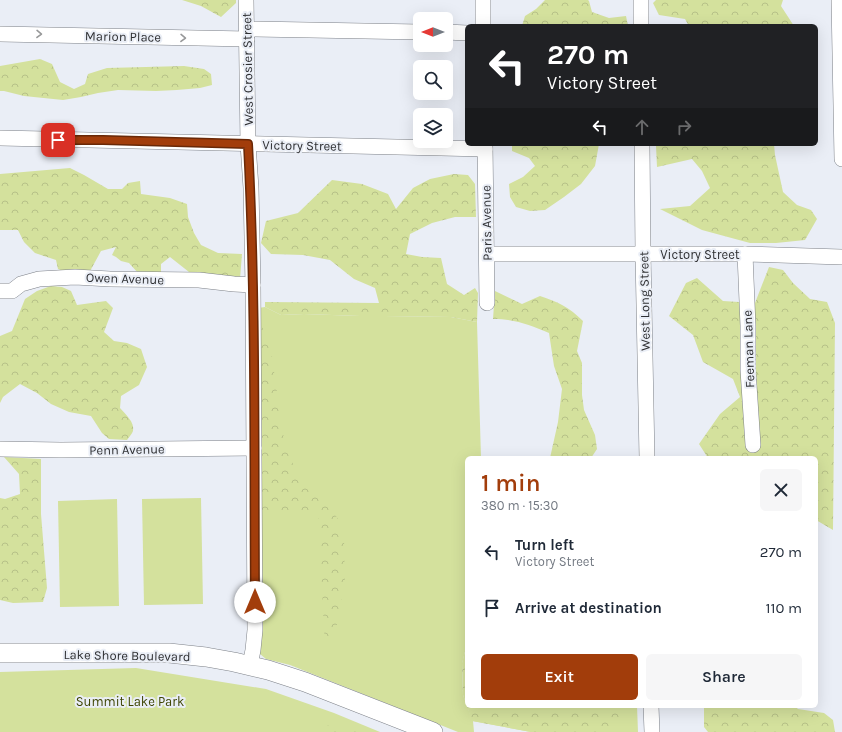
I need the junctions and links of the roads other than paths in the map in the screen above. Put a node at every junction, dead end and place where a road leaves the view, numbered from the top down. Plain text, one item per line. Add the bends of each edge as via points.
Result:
1 (246, 0) edge
2 (483, 0) edge
3 (641, 0) edge
4 (839, 0) edge
5 (483, 24) edge
6 (641, 24) edge
7 (413, 32) edge
8 (453, 32) edge
9 (465, 32) edge
10 (0, 34) edge
11 (247, 34) junction
12 (0, 138) edge
13 (248, 144) junction
14 (465, 146) edge
15 (485, 146) edge
16 (642, 146) edge
17 (842, 159) edge
18 (487, 254) junction
19 (643, 254) junction
20 (745, 254) junction
21 (842, 258) edge
22 (253, 285) junction
23 (0, 291) edge
24 (487, 302) dead end
25 (753, 445) dead end
26 (254, 448) junction
27 (0, 449) edge
28 (646, 456) edge
29 (0, 653) edge
30 (250, 665) junction
31 (651, 708) edge
32 (433, 732) edge
33 (652, 732) edge

1 - 11 street, West Crosier Street
2 - 5 street
3 - 6 street
4 - 17 street
7 - 11 street, Marion Place
8 - 9 street
10 -> 11 street, Marion Place
11 - 13 street, West Crosier Street
12 - 13 street, Victory Street
13 - 14 street, Victory Street
13 - 22 street, West Crosier Street
15 - 18 street, Paris Avenue
16 - 19 street, West Long Street
18 - 19 street, Victory Street
18 - 24 street, Paris Avenue
19 - 20 street, Victory Street
19 - 28 street, West Long Street
20 - 21 street, Victory Street
20 - 25 street, Feeman Lane
22 - 23 street, Owen Avenue via 198,280 75,277 39,279 21,284 12,291
22 - 26 street, West Crosier Street
26 - 27 street, Penn Avenue
26 - 30 street, West Crosier Street via 255,630
29 - 30 main road, Lake Shore Boulevard via 169,653
30 - 32 main road, Lake Shore Boulevard via 305,682
31 - 33 street

